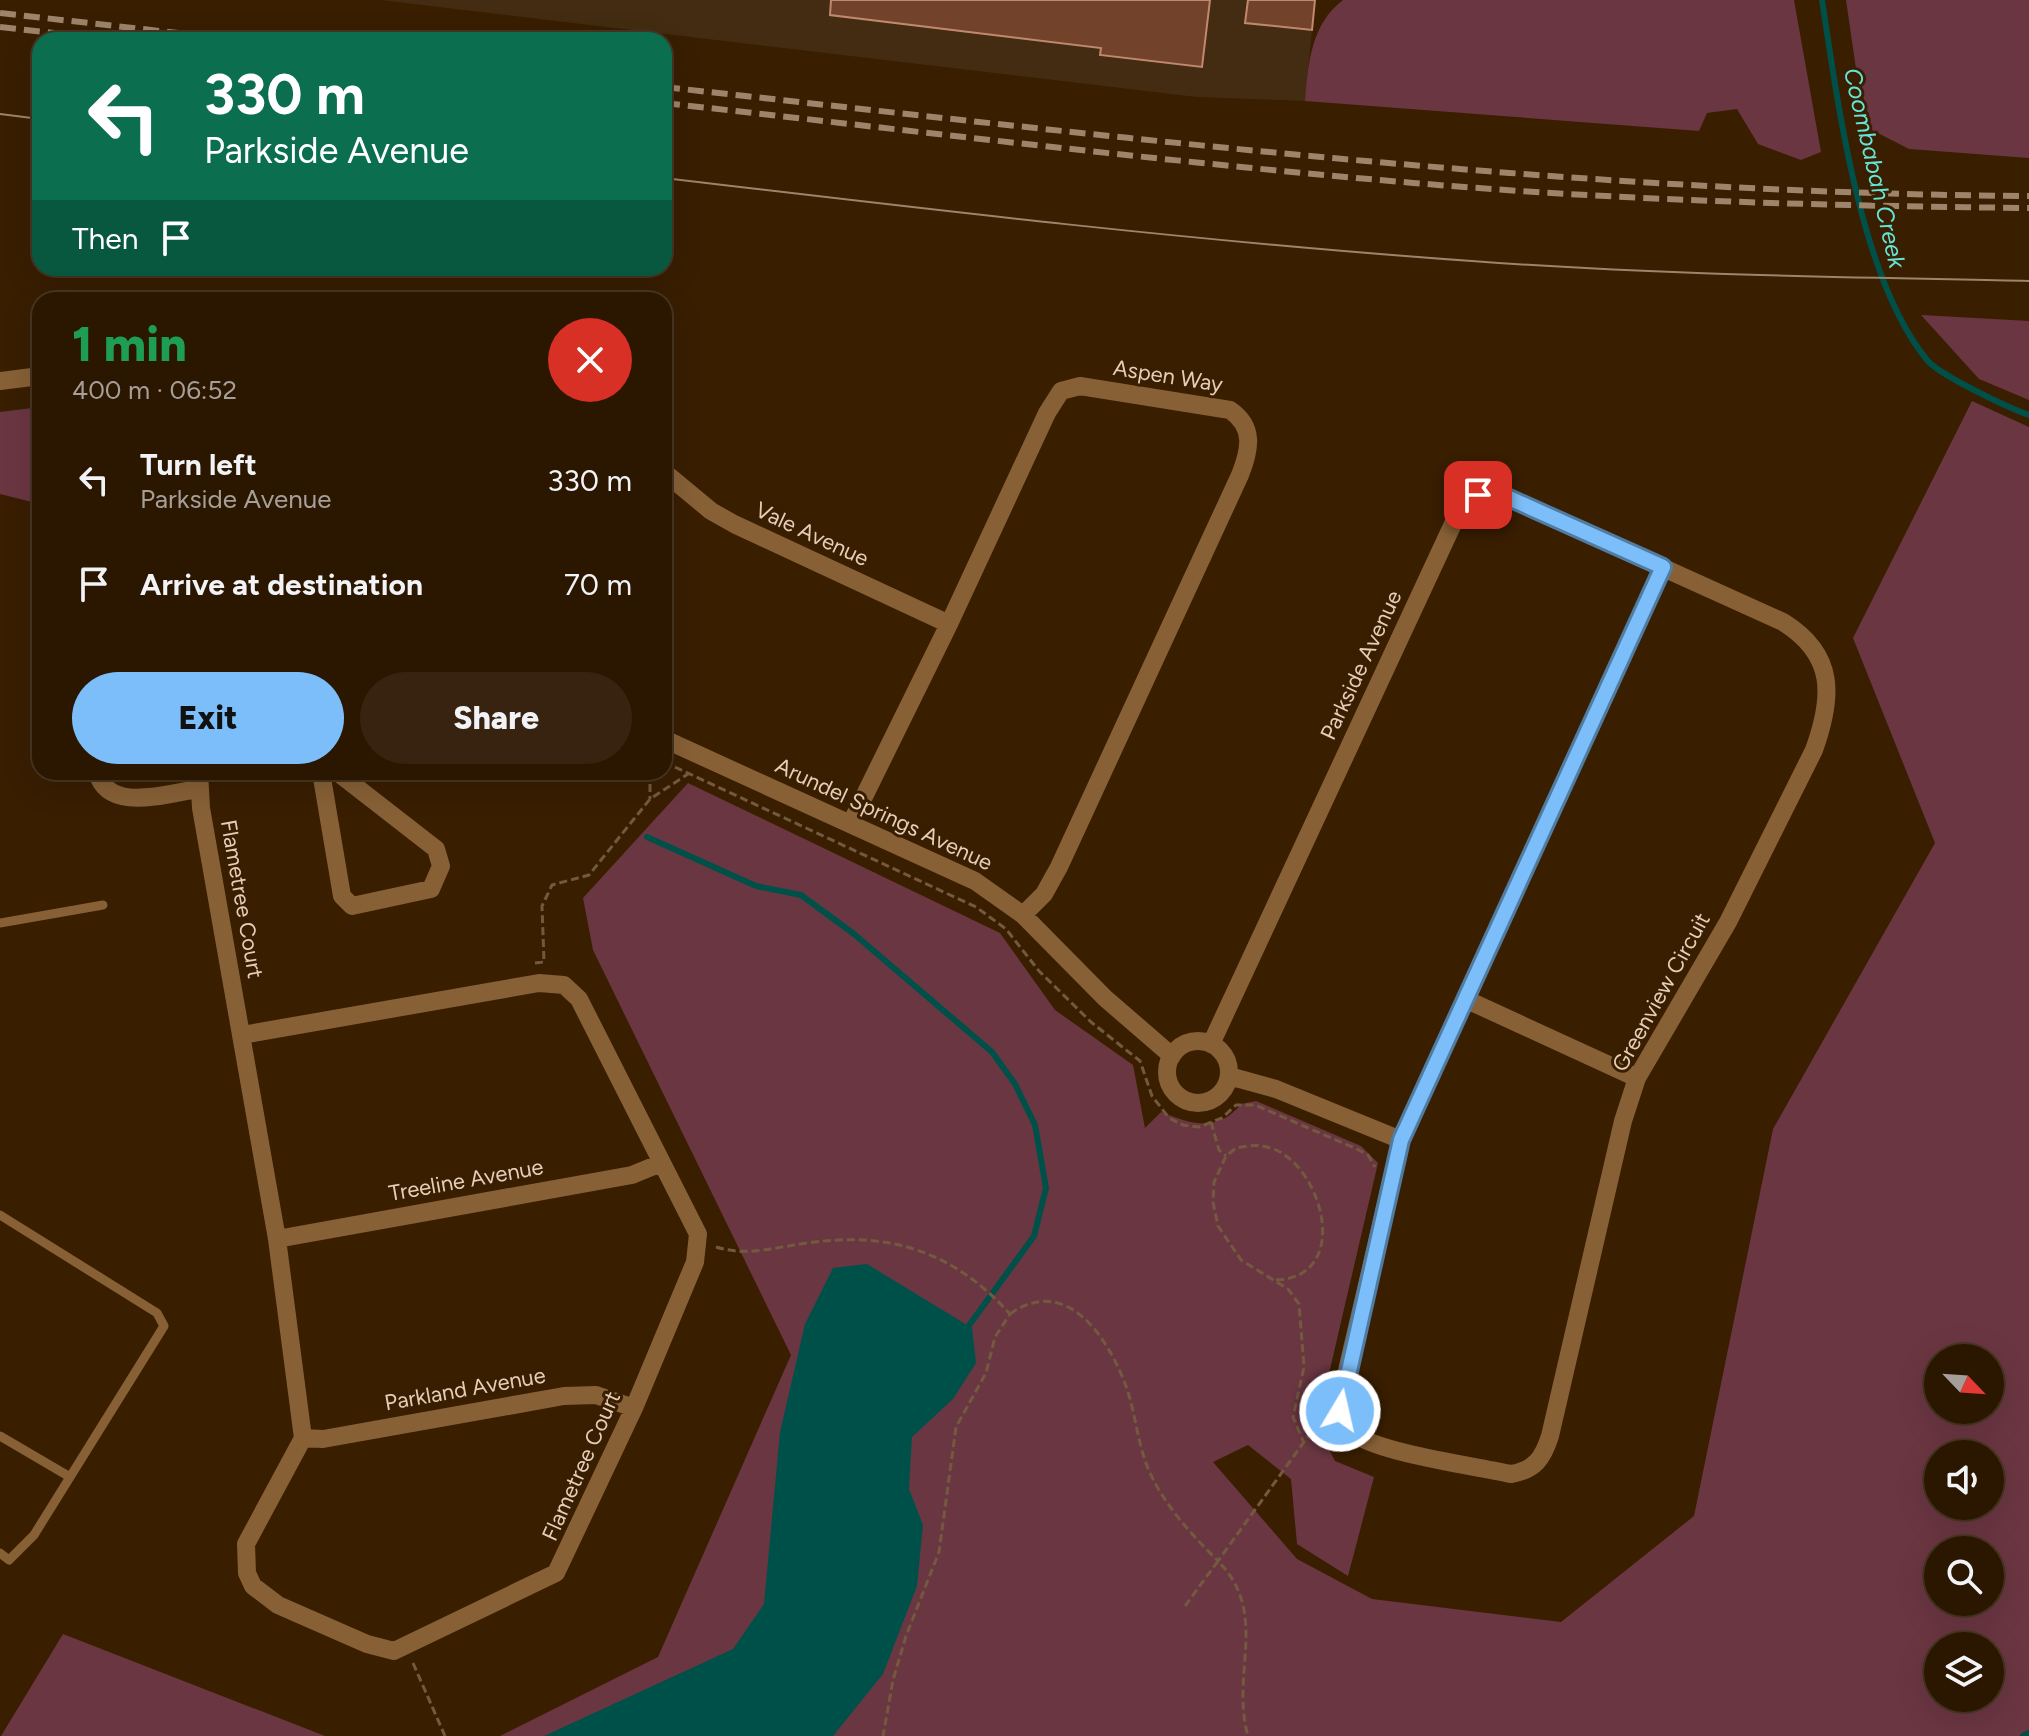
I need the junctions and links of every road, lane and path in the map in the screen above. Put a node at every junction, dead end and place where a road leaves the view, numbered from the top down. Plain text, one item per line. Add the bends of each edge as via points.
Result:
1 (32, 377) edge
2 (0, 381) edge
3 (672, 479) edge
4 (1663, 567) junction
5 (949, 624) junction
6 (672, 743) edge
7 (672, 766) edge
8 (688, 774) junction
9 (100, 780) edge
10 (199, 780) edge
11 (322, 780) edge
12 (347, 780) edge
13 (650, 780) edge
14 (650, 799) junction
15 (851, 823) junction
16 (103, 905) dead end
17 (1023, 915) junction
18 (0, 923) edge
19 (528, 965) dead end
20 (1465, 999) junction
21 (242, 1035) junction
22 (1211, 1044) junction
23 (1172, 1056) junction
24 (1229, 1076) junction
25 (1637, 1078) junction
26 (1211, 1122) junction
27 (1401, 1140) junction
28 (1226, 1156) junction
29 (661, 1163) junction
30 (1372, 1180) dead end
31 (0, 1215) edge
32 (277, 1239) junction
33 (697, 1241) junction
34 (1276, 1280) junction
35 (1010, 1314) junction
36 (1322, 1395) dead end
37 (634, 1408) junction
38 (0, 1436) edge
39 (303, 1438) junction
40 (1304, 1443) junction
41 (70, 1477) junction
42 (0, 1553) edge
43 (1218, 1561) junction
44 (1185, 1606) dead end
45 (407, 1647) junction
46 (445, 1736) edge
47 (883, 1736) edge
48 (1248, 1736) edge

1 - 2 street
3 - 5 street, Vale Avenue via 734,524
4 - 20 street, Greenview Circuit
4 - 22 street, Parkside Avenue via 1500,494 1488,492 1467,500
4 - 25 street, Greenview Circuit via 1801,634 1822,663 1827,702 1814,750 1760,861
5 - 15 street, Aspen Way
5 - 17 street, Aspen Way via 1061,391 1080,386 1218,406 1247,426 1249,454 1233,489 1059,867 1044,894
6 - 15 street, Arundel Springs Avenue
7 - 8 path
8 - 14 path
8 - 26 path via 976,907 1006,929 1091,1022 1140,1061 1152,1096 1169,1118 1199,1127
9 - 10 street via 115,796 132,798
10 - 21 street, Flametree Court
11 - 12 street via 346,902 352,906 431,889 441,866 436,849
13 - 14 path
14 - 19 path via 594,871 563,879 546,893 544,962
15 - 17 street, Arundel Springs Avenue via 975,881
16 - 18 lane
17 - 23 street, Arundel Springs Avenue
20 - 25 street
20 - 27 street, Greenview Circuit
21 - 29 street via 539,983 564,985 579,999
21 - 32 street, Flametree Court
22 - 23 street via 1190,1043
22 - 24 street via 1225,1057
23 - 24 street via 1170,1085 1192,1103 1212,1100
24 - 27 street via 1276,1089
25 - 27 street, Greenview Circuit via 1550,1436 1539,1461 1522,1472 1511,1474 1375,1444 1343,1421 1340,1400
26 - 28 path
26 - 30 path via 1236,1105 1255,1105 1368,1155 1376,1165
28 - 34 path via 1214,1182 1218,1226 1241,1260
28 - 34 path via 1236,1148 1267,1147 1290,1162 1313,1192 1322,1217 1319,1254 1308,1273 1296,1280
29 - 32 street, Treeline Avenue via 632,1175
29 - 33 street
31 - 41 lane via 157,1313 164,1326
32 - 39 street, Flametree Court
33 - 35 path via 762,1253 844,1238 882,1239 921,1249 951,1265
33 - 37 street, Flametree Court via 695,1262
34 - 40 path via 1288,1289 1303,1316 1304,1367 1293,1417
35 - 43 path via 1026,1303 1047,1299 1068,1305 1090,1323 1127,1389 1150,1473 1184,1527
35 - 47 path via 956,1427 939,1552 906,1636
36 - 40 path via 1314,1428
37 - 39 street, Parkland Avenue via 596,1395 564,1396 323,1439
37 - 45 street, Flametree Court via 556,1573
38 - 41 lane
39 - 45 street via 246,1544 253,1586 278,1605 367,1644 394,1651
40 - 43 path
41 - 42 lane via 34,1535 9,1560
43 - 44 path
43 - 48 path via 1245,1600 1242,1699
45 - 46 path

